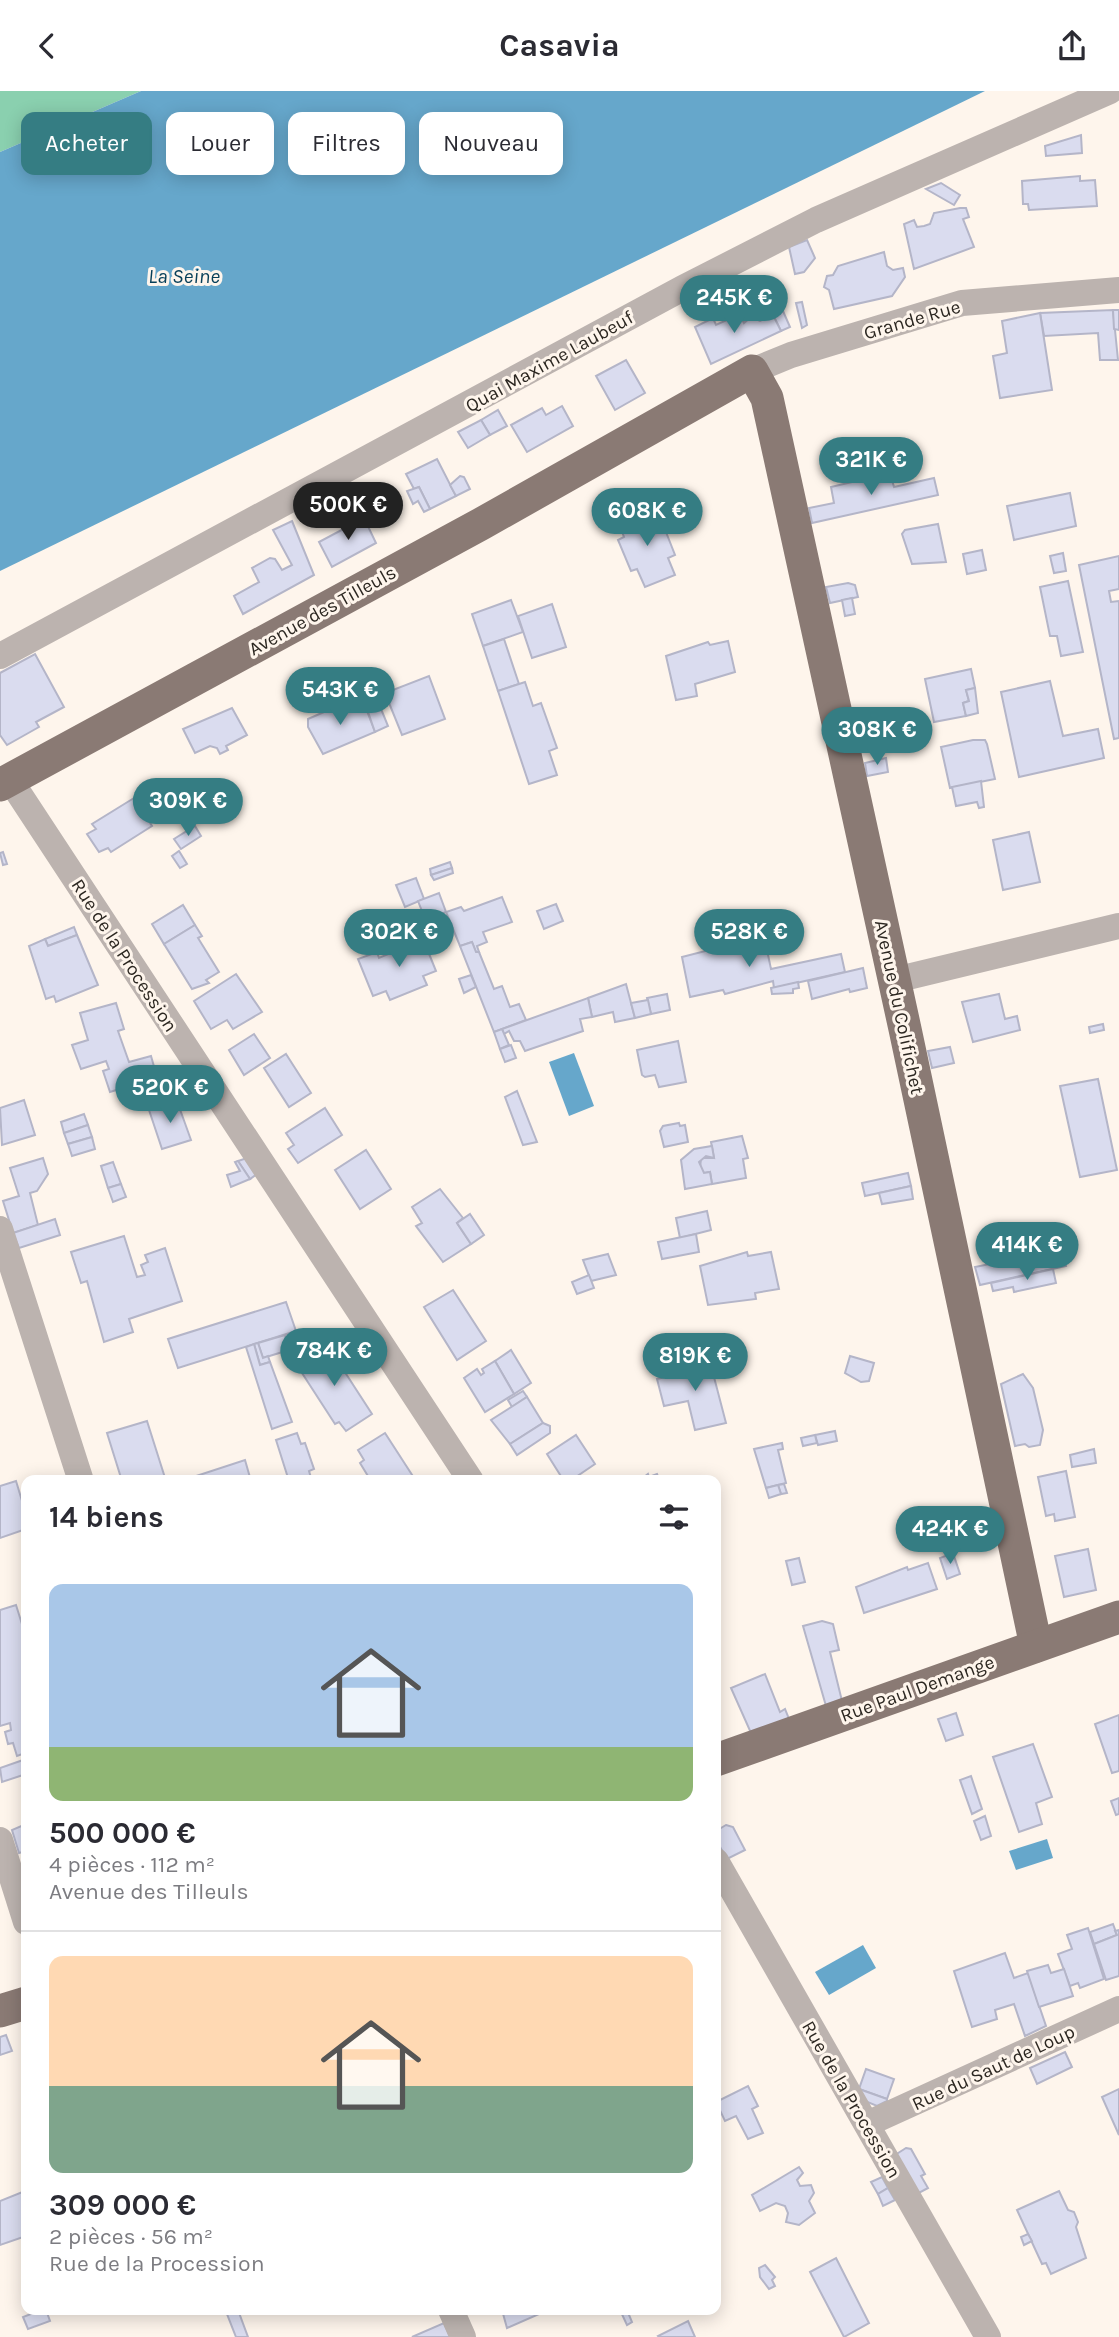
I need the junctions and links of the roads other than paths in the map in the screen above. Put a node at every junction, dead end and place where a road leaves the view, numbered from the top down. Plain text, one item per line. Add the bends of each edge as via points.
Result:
1 (1110, 91) edge
2 (1119, 290) edge
3 (752, 371) junction
4 (0, 656) edge
5 (5, 783) edge
6 (1119, 926) edge
7 (895, 980) junction
8 (0, 1229) edge
9 (79, 1475) edge
10 (467, 1475) edge
11 (1119, 1617) edge
12 (1036, 1646) junction
13 (721, 1758) edge
14 (0, 1840) edge
15 (721, 1870) edge
16 (21, 1907) edge
17 (21, 2005) edge
18 (1119, 2009) edge
19 (0, 2011) edge
20 (867, 2125) junction
21 (453, 2315) edge
22 (463, 2337) edge
23 (988, 2337) edge

1 - 4 street, Quai Maxime Laubeuf via 792,232
2 - 3 street, Grande Rue via 962,303
3 - 5 main road, Avenue des Tilleuls
3 - 7 main road, Avenue du Colifichet via 766,398
5 - 10 street, Rue de la Procession
6 - 7 street
7 - 12 main road, Avenue du Colifichet
8 - 9 street
11 - 12 main road, Rue Paul Demange
12 - 13 main road, Rue Paul Demange
14 - 16 street
15 - 20 street, Rue de la Procession
17 - 19 main road
18 - 20 street, Rue du Saut de Loup
20 - 23 street, Rue de la Procession
21 - 22 street

